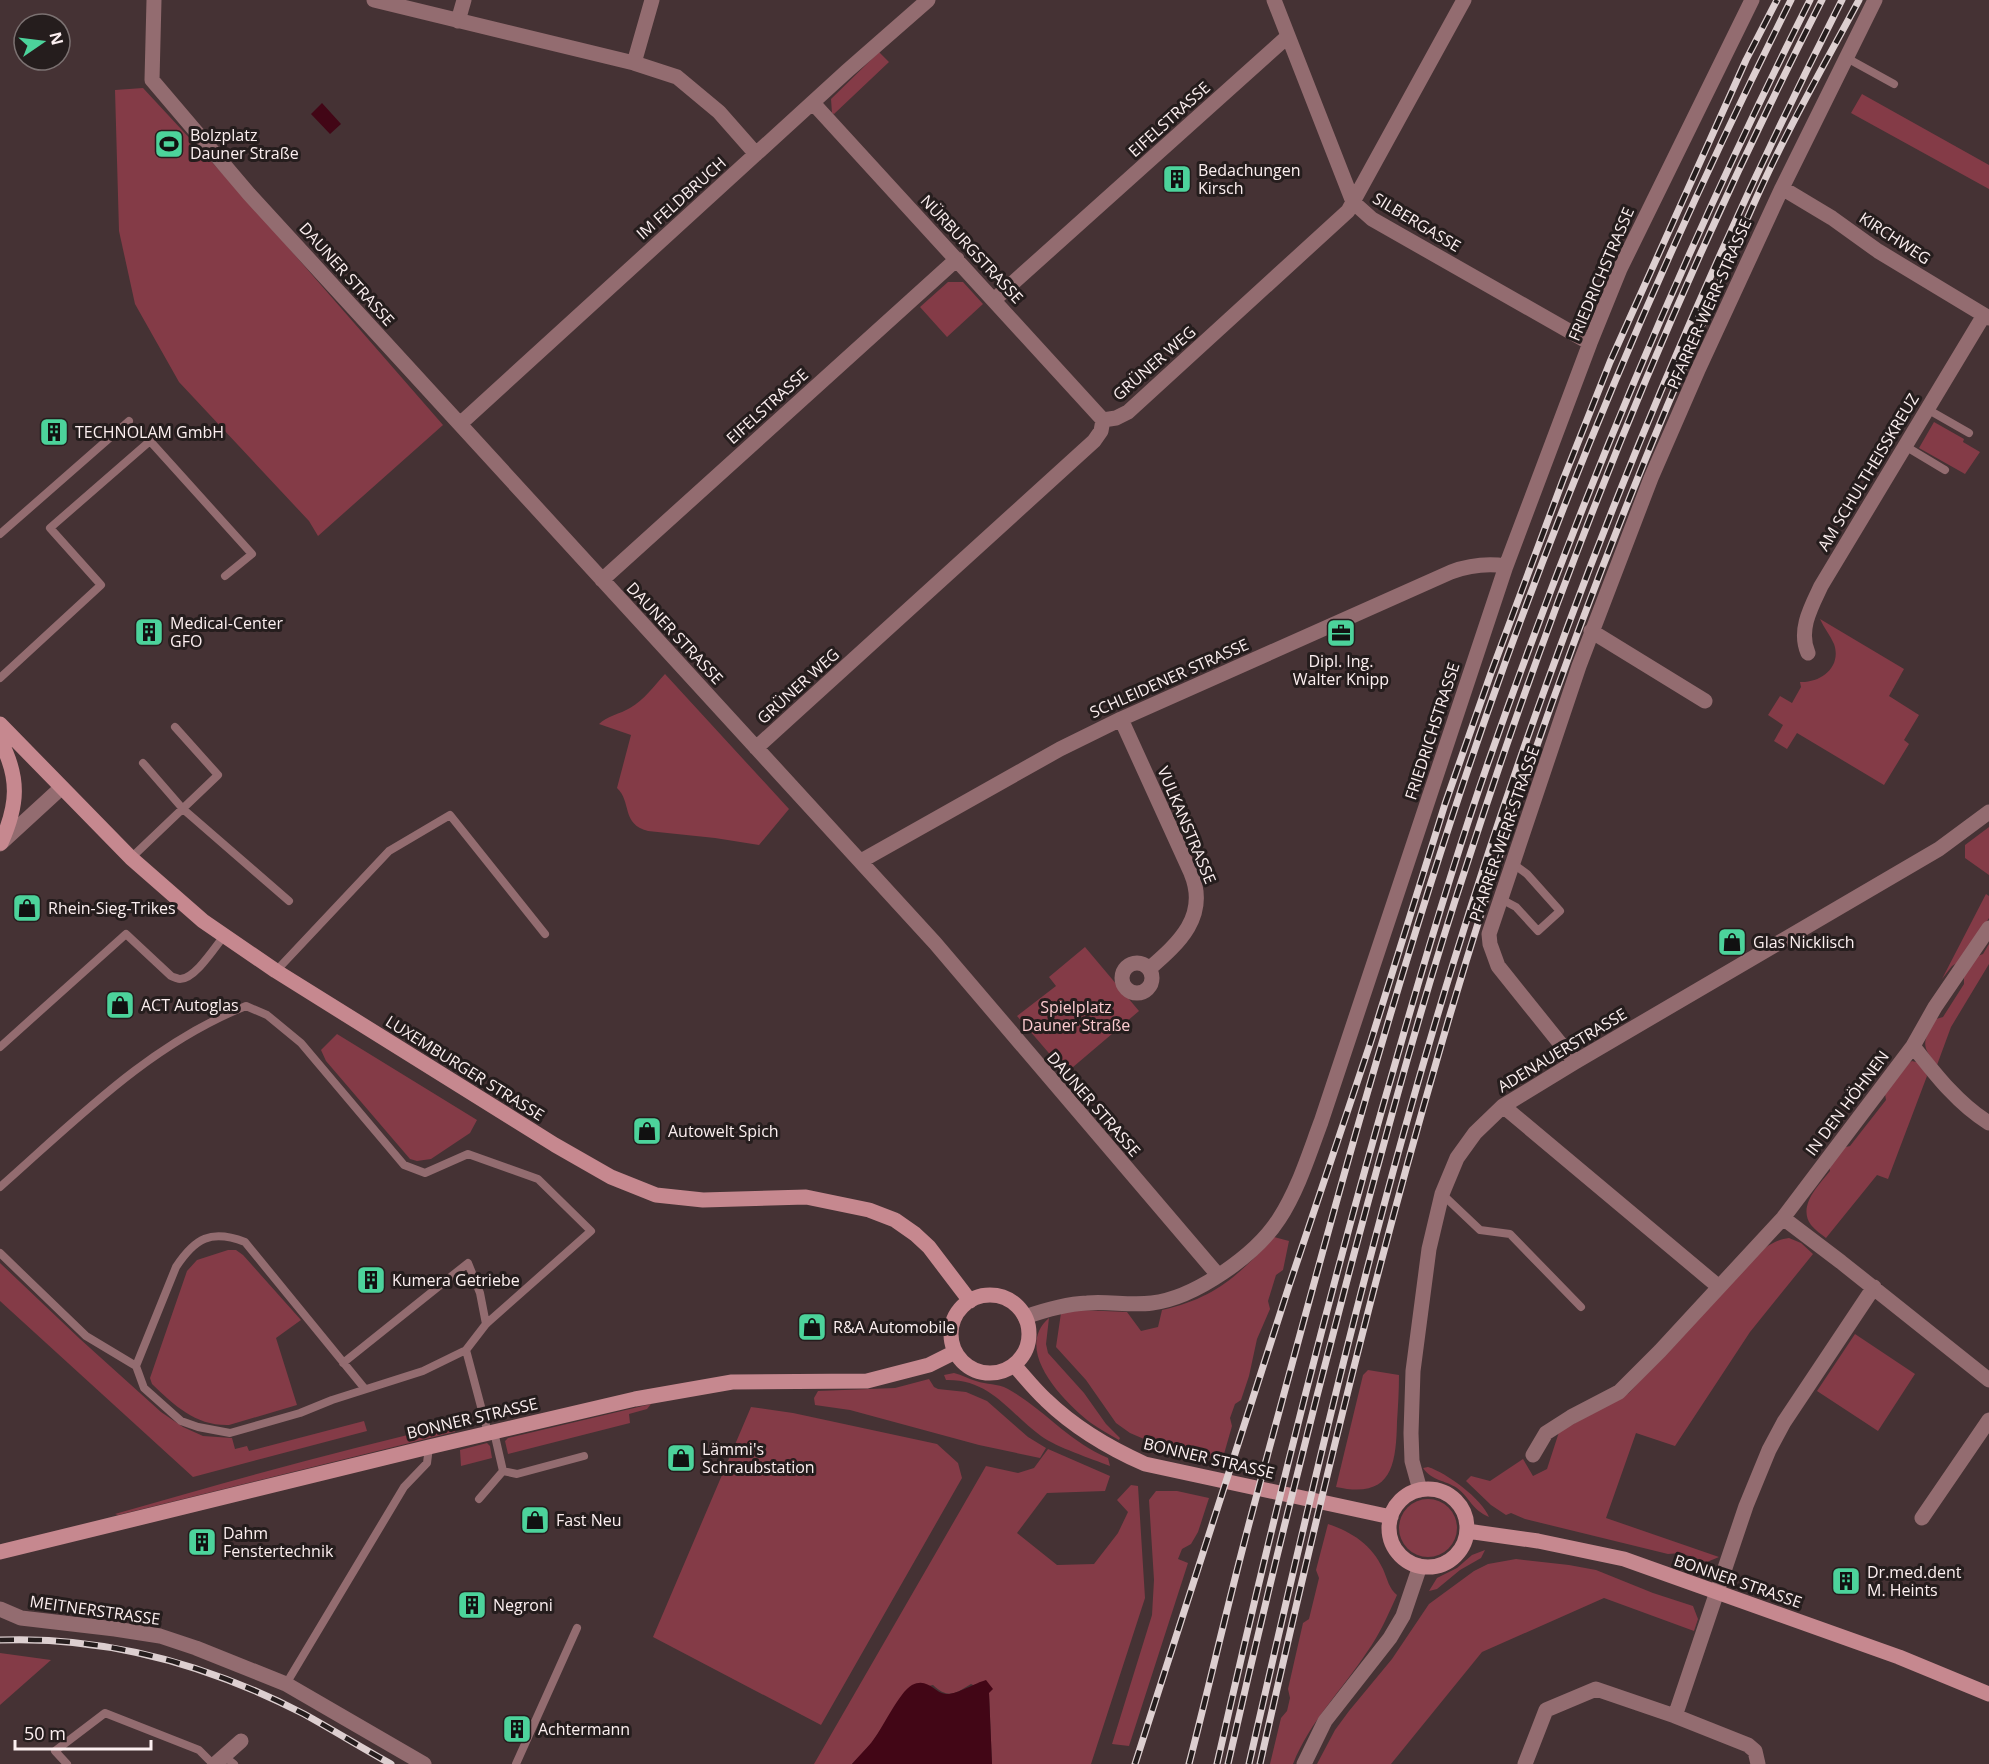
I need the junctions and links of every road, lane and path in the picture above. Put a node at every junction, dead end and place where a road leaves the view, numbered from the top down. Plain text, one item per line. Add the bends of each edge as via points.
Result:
1 (154, 0) edge
2 (374, 0) edge
3 (464, 0) edge
4 (652, 0) edge
5 (928, 0) edge
6 (1274, 0) edge
7 (1464, 0) edge
8 (1752, 0) edge
9 (1875, 0) edge
10 (458, 21) junction
11 (1287, 37) junction
12 (1845, 57) junction
13 (634, 63) junction
14 (1894, 84) dead end
15 (813, 103) junction
16 (756, 154) junction
17 (1782, 188) junction
18 (1353, 202) junction
19 (957, 259) junction
20 (994, 299) junction
21 (1986, 317) edge
22 (1590, 343) junction
23 (1927, 409) junction
24 (1103, 420) junction
25 (129, 421) dead end
26 (460, 424) junction
27 (1969, 433) dead end
28 (1905, 446) junction
29 (1945, 470) dead end
30 (0, 534) edge
31 (1506, 567) junction
32 (225, 576) dead end
33 (602, 580) junction
34 (1591, 631) junction
35 (1808, 654) dead end
36 (0, 678) edge
37 (1705, 701) dead end
38 (1121, 718) junction
39 (0, 724) edge
40 (175, 727) dead end
41 (0, 740) edge
42 (756, 748) junction
43 (143, 763) dead end
44 (61, 788) junction
45 (183, 809) junction
46 (1989, 812) edge
47 (1, 843) edge
48 (132, 858) junction
49 (861, 861) junction
50 (1512, 863) junction
51 (1501, 898) junction
52 (289, 901) dead end
53 (1989, 928) edge
54 (545, 934) dead end
55 (224, 936) junction
56 (1149, 969) dead end
57 (276, 971) junction
58 (1913, 1046) junction
59 (0, 1047) edge
60 (1575, 1062) junction
61 (1503, 1106) junction
62 (1989, 1123) edge
63 (0, 1187) edge
64 (1442, 1194) junction
65 (1783, 1218) junction
66 (0, 1253) edge
67 (1218, 1275) junction
68 (1719, 1287) junction
69 (1874, 1287) junction
70 (969, 1300) junction
71 (1581, 1307) dead end
72 (1025, 1317) junction
73 (486, 1324) junction
74 (466, 1350) junction
75 (955, 1352) junction
76 (344, 1363) junction
77 (1014, 1365) junction
78 (136, 1366) junction
79 (1989, 1380) edge
80 (365, 1389) junction
81 (1989, 1420) edge
82 (491, 1432) junction
83 (429, 1447) junction
84 (1533, 1455) dead end
85 (584, 1456) dead end
86 (503, 1471) junction
87 (1420, 1490) junction
88 (479, 1498) dead end
89 (1391, 1517) junction
90 (1922, 1518) dead end
91 (1467, 1531) junction
92 (0, 1552) edge
93 (1420, 1566) junction
94 (1717, 1592) junction
95 (0, 1609) edge
96 (577, 1628) dead end
97 (286, 1684) junction
98 (1989, 1694) edge
99 (1675, 1716) junction
100 (241, 1741) dead end
101 (221, 1762) edge
102 (67, 1764) edge
103 (424, 1764) edge
104 (516, 1764) edge
105 (1304, 1764) edge
106 (1525, 1764) edge
107 (1758, 1764) edge

1 - 26 street, DAUNER STRASSE via 152,80 249,194
2 - 10 street
3 - 10 street
4 - 13 street
5 - 15 street, IM FELDBRUCH
6 - 11 street, SILBERGASSE
7 - 18 street, GRÜNER WEG
8 - 22 street, FRIEDRICHSTRASSE via 1620,269
9 - 12 street, PFARRER-WERR-STRASSE
10 - 13 street
11 - 18 street, SILBERGASSE
11 - 20 street, EIFELSTRASSE
12 - 14 lane
12 - 17 street, PFARRER-WERR-STRASSE
13 - 16 street via 677,77 692,88
15 - 16 street, IM FELDBRUCH
15 - 19 street, NÜRBURGSTRASSE
16 - 26 street, IM FELDBRUCH
17 - 21 street, KIRCHWEG
17 - 34 street, PFARRER-WERR-STRASSE via 1651,478
18 - 22 street, SILBERGASSE via 1372,219
18 - 24 street, GRÜNER WEG via 1348,211 1128,412
19 - 20 street, NÜRBURGSTRASSE
19 - 33 street, EIFELSTRASSE
20 - 24 street, NÜRBURGSTRASSE
21 - 23 street, AM SCHULTHEISSKREUZ
22 - 31 street, FRIEDRICHSTRASSE
23 - 27 lane
23 - 28 street, AM SCHULTHEISSKREUZ
24 - 42 street, GRÜNER WEG via 1094,441
25 - 30 lane
26 - 33 street, DAUNER STRASSE
28 - 29 lane
28 - 35 street, AM SCHULTHEISSKREUZ via 1818,591 1803,636
31 - 38 street, SCHLEIDENER STRASSE via 1479,565 1451,572
31 - 67 street, FRIEDRICHSTRASSE via 1299,1180 1280,1218 1263,1240
32 - 36 lane via 252,554 150,441 50,528 101,585
33 - 42 street, DAUNER STRASSE
34 - 37 street
34 - 50 street, PFARRER-WERR-STRASSE
38 - 49 street, SCHLEIDENER STRASSE via 1060,748
38 - 56 street, VULKANSTRASSE via 1198,894 1195,914 1185,933
39 - 44 main road, LUXEMBURGER STRASSE
40 - 45 lane via 218,776
41 - 47 main road via 16,790 11,819
42 - 49 street, DAUNER STRASSE
43 - 45 lane
44 - 47 street
44 - 48 main road, LUXEMBURGER STRASSE
45 - 48 lane
45 - 52 lane
46 - 60 street, ADENAUERSTRASSE via 1939,849
48 - 55 main road, LUXEMBURGER STRASSE
49 - 67 street, DAUNER STRASSE
50 - 51 street, PFARRER-WERR-STRASSE
50 - 51 lane via 1560,911 1538,931 1516,907
51 - 60 street, PFARRER-WERR-STRASSE via 1489,934 1498,966
53 - 58 street, IN DEN HÖHNEN
54 - 57 lane via 450,815 389,851
55 - 57 main road, LUXEMBURGER STRASSE
55 - 59 lane via 197,969 180,979 171,976 126,934
57 - 70 main road, LUXEMBURGER STRASSE via 611,1177 656,1195 704,1200 806,1197 869,1210 896,1220 915,1234
58 - 62 street via 1941,1082
58 - 65 street, IN DEN HÖHNEN
60 - 61 street, ADENAUERSTRASSE
61 - 64 street, ADENAUERSTRASSE via 1475,1132 1456,1158
61 - 68 street
63 - 73 lane via 131,1072 220,1016 246,1006 267,1015 301,1043 404,1166 425,1173 468,1154 538,1179 591,1231
64 - 71 lane via 1480,1230 1510,1234
64 - 87 street, ADENAUERSTRASSE via 1429,1249 1413,1371 1412,1461
65 - 68 street, IN DEN HÖHNEN
65 - 69 street
66 - 78 lane via 86,1336
67 - 72 street, FRIEDRICHSTRASSE via 1173,1300 1150,1304 1088,1302
68 - 84 street, IN DEN HÖHNEN via 1619,1392 1546,1433
69 - 79 street
69 - 94 street via 1769,1450
70 - 72 main road via 994,1295 1017,1306
70 - 75 main road via 954,1318 951,1329
72 - 77 main road via 1028,1342
73 - 74 lane
73 - 76 lane via 480,1293 468,1263
74 - 80 lane via 423,1371
74 - 82 lane
75 - 77 main road via 981,1372 1004,1371
75 - 82 main road, BONNER STRASSE via 929,1365 867,1381 732,1382 635,1399
76 - 78 lane via 244,1242 214,1236 198,1240 176,1267
76 - 80 lane
77 - 89 main road, BONNER STRASSE via 1045,1400 1077,1427 1145,1464
78 - 80 lane via 144,1388 181,1421 230,1432 300,1413
81 - 90 street
82 - 83 main road, BONNER STRASSE
82 - 86 lane
83 - 92 main road, BONNER STRASSE
83 - 97 lane via 427,1463 404,1487
85 - 86 lane via 517,1474
86 - 88 lane
87 - 89 main road via 1407,1495
87 - 91 main road via 1448,1495 1465,1516
89 - 93 main road via 1392,1542 1408,1562
91 - 93 main road via 1455,1556 1439,1566
91 - 94 main road, BONNER STRASSE via 1624,1559
93 - 105 street via 1404,1616 1325,1721
94 - 98 main road, BONNER STRASSE via 1899,1656
94 - 99 street
95 - 97 street, MEITNERSTRASSE via 21,1618 160,1636
96 - 104 lane
97 - 103 street, MEITNERSTRASSE
99 - 106 street via 1596,1689 1546,1710
99 - 107 street via 1748,1745 1755,1751
100 - 101 street
101 - 102 lane via 105,1713 55,1751

